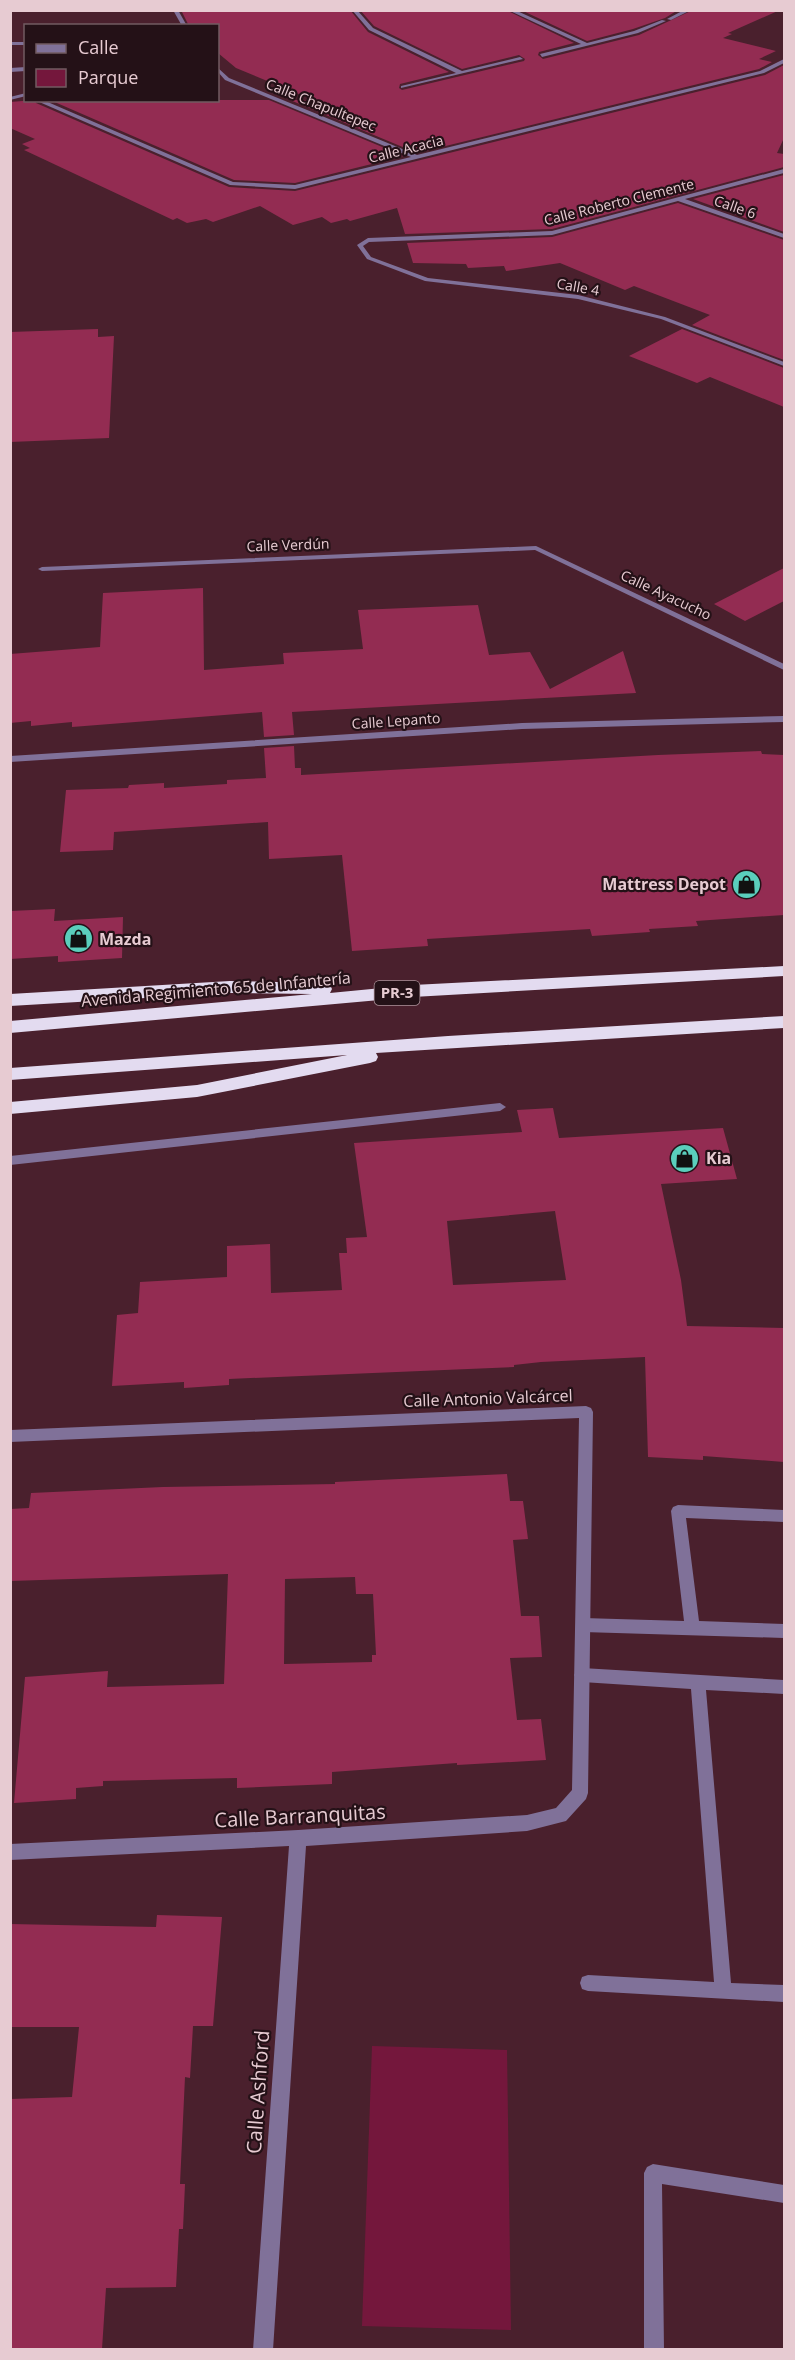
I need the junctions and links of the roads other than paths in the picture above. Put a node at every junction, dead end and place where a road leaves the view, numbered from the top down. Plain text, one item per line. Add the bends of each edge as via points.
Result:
1 (175, 10) edge
2 (354, 10) edge
3 (510, 10) edge
4 (689, 10) edge
5 (184, 24) edge
6 (586, 44) junction
7 (542, 55) dead end
8 (520, 59) dead end
9 (784, 61) edge
10 (219, 70) edge
11 (461, 73) junction
12 (403, 87) dead end
13 (42, 102) edge
14 (419, 158) junction
15 (784, 171) edge
16 (678, 200) junction
17 (784, 236) edge
18 (365, 253) joint
19 (784, 364) edge
20 (536, 548) joint
21 (42, 569) dead end
22 (784, 667) edge
23 (784, 719) edge
24 (10, 759) edge
25 (784, 971) edge
26 (413, 991) junction
27 (10, 1000) edge
28 (784, 1022) edge
29 (10, 1027) edge
30 (448, 1042) junction
31 (10, 1074) edge
32 (500, 1107) dead end
33 (10, 1108) edge
34 (10, 1161) edge
35 (10, 1436) edge
36 (784, 1516) edge
37 (583, 1625) junction
38 (692, 1628) junction
39 (784, 1631) edge
40 (582, 1675) junction
41 (698, 1683) junction
42 (784, 1687) edge
43 (580, 1793) joint
44 (298, 1838) junction
45 (10, 1852) edge
46 (588, 1983) dead end
47 (723, 1991) junction
48 (784, 1994) edge
49 (784, 2194) edge
50 (263, 2349) edge
51 (654, 2349) edge

1 - 5 street
2 - 11 street via 371,29
3 - 6 street
4 - 6 street via 636,32
6 - 7 street
8 - 11 street
9 - 14 street, Calle Acacia via 762,72
10 - 14 street, Calle Chapultepec via 227,79
11 - 12 street
13 - 14 street, Calle Acacia via 232,184 295,187
15 - 16 street, Calle Roberto Clemente
16 - 17 street, Calle 6
16 - 18 street, Calle Roberto Clemente via 552,233 368,240 360,245
18 - 19 street, Calle 4 via 369,258 428,280 578,297 663,318
20 - 21 street, Calle Verdún
20 - 22 street, Calle Ayacucho
23 - 24 street, Calle Lepanto via 522,726
25 - 26 highway, Avenida Regimiento 65 de Infantería / PR-3
26 - 27 highway via 230,987
26 - 29 highway, Avenida Regimiento 65 de Infantería / PR-3
28 - 30 highway
30 - 31 highway
30 - 33 highway via 197,1091
32 - 34 street
35 - 37 street, Calle Antonio Valcárcel via 586,1412
36 - 38 street via 678,1511
37 - 38 street
37 - 40 street, Calle Antonio Valcárcel
38 - 39 street
40 - 41 street
40 - 43 street, Calle Antonio Valcárcel
41 - 42 street
41 - 47 street
43 - 44 street, Calle Barranquitas via 560,1815 527,1823
44 - 45 street, Calle Barranquitas
44 - 50 street, Calle Ashford
46 - 47 street
47 - 48 street
49 - 51 street via 653,2173

